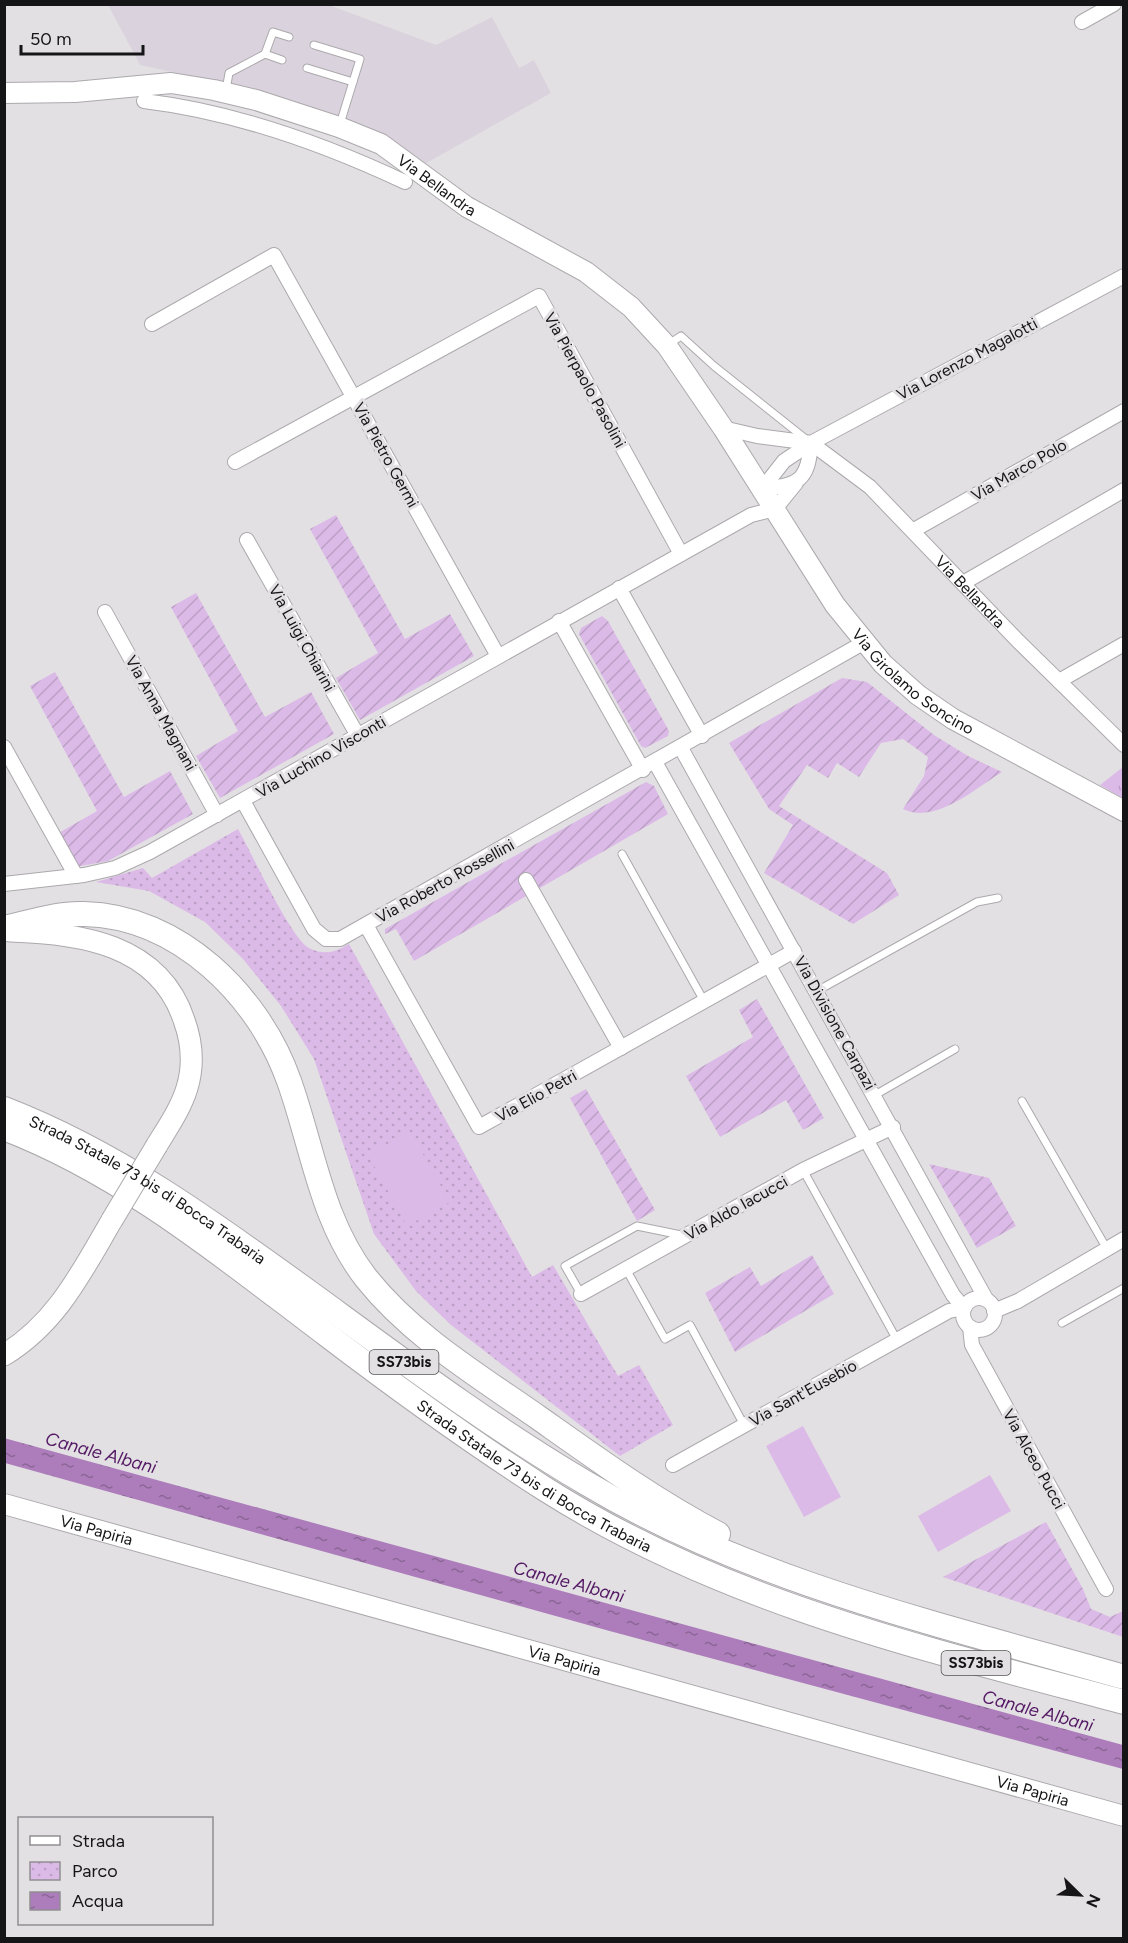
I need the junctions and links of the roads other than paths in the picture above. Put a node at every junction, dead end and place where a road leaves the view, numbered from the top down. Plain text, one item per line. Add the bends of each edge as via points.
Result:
1 (1114, 4) edge
2 (1082, 22) dead end
3 (289, 37) dead end
4 (314, 45) dead end
5 (265, 54) junction
6 (282, 60) dead end
7 (307, 68) dead end
8 (353, 82) junction
9 (226, 92) junction
10 (4, 93) edge
11 (144, 101) dead end
12 (277, 107) junction
13 (339, 127) junction
14 (270, 129) junction
15 (405, 182) dead end
16 (1124, 276) edge
17 (152, 324) dead end
18 (667, 346) junction
19 (354, 397) junction
20 (1124, 411) edge
21 (723, 428) junction
22 (811, 443) junction
23 (235, 462) dead end
24 (796, 483) junction
25 (762, 489) junction
26 (1124, 490) edge
27 (776, 509) junction
28 (914, 530) junction
29 (247, 540) dead end
30 (681, 554) junction
31 (963, 583) junction
32 (619, 588) junction
33 (105, 612) dead end
34 (559, 621) junction
35 (863, 643) junction
36 (1124, 644) edge
37 (498, 656) junction
38 (1059, 681) junction
39 (358, 736) junction
40 (702, 736) junction
41 (1124, 745) edge
42 (4, 747) edge
43 (681, 748) junction
44 (655, 762) junction
45 (643, 770) junction
46 (243, 801) junction
47 (1124, 811) edge
48 (217, 815) junction
49 (622, 854) dead end
50 (76, 876) junction
51 (525, 880) dead end
52 (4, 884) edge
53 (998, 898) dead end
54 (366, 925) junction
55 (4, 930) edge
56 (795, 951) junction
57 (769, 965) junction
58 (817, 991) junction
59 (704, 1002) junction
60 (621, 1048) junction
61 (955, 1049) dead end
62 (875, 1095) junction
63 (1022, 1101) dead end
64 (4, 1109) edge
65 (892, 1127) junction
66 (11, 1131) edge
67 (866, 1140) junction
68 (803, 1170) junction
69 (684, 1236) junction
70 (1124, 1239) edge
71 (1107, 1249) junction
72 (626, 1269) junction
73 (1124, 1288) edge
74 (581, 1294) joint
75 (986, 1299) junction
76 (964, 1308) junction
77 (994, 1311) junction
78 (933, 1320) junction
79 (1062, 1323) dead end
80 (969, 1326) junction
81 (897, 1340) junction
82 (4, 1355) edge
83 (744, 1425) junction
84 (673, 1465) dead end
85 (4, 1504) edge
86 (818, 1587) junction
87 (1106, 1589) dead end
88 (1124, 1677) edge
89 (1124, 1702) edge
90 (1124, 1816) edge

1 - 2 street
3 - 5 lane via 273,32
4 - 8 lane via 360,59
5 - 6 lane
5 - 9 lane via 229,73
7 - 8 lane
8 - 13 lane
9 - 10 main road, Via Bellandra via 162,83 75,92
9 - 12 main road, Via Bellandra
11 - 14 street, Via Bellandra via 192,108
12 - 13 main road, Via Bellandra
12 - 14 street
13 - 18 main road, Via Bellandra via 381,144 467,207 586,272 631,307
14 - 15 street, Via Bellandra via 360,161
16 - 22 street, Via Lorenzo Magalotti
17 - 19 street, Via Pietro Germi via 274,255
18 - 21 main road, Via Bellandra
18 - 22 lane via 681,336
19 - 23 street
19 - 30 street, Via Pierpaolo Pasolini via 539,296
19 - 37 street, Via Pietro Germi
20 - 28 street, Via Marco Polo
21 - 22 street
21 - 25 main road, Via Bellandra
22 - 24 street via 806,472
22 - 25 street, Via Lorenzo Magalotti via 784,461
22 - 28 street, Via Bellandra via 870,487
24 - 25 street
24 - 27 street
25 - 27 main road, Via Girolamo Soncino
26 - 31 street
27 - 30 street, Via Luchino Visconti via 751,515
27 - 35 main road, Via Girolamo Soncino
28 - 31 street, Via Bellandra
29 - 39 street, Via Luigi Chiarini
30 - 32 street, Via Luchino Visconti
31 - 38 street, Via Bellandra
32 - 34 street, Via Luchino Visconti
32 - 40 street
33 - 48 street, Via Anna Magnani
34 - 37 street, Via Luchino Visconti
34 - 45 street
35 - 40 street, Via Roberto Rossellini
35 - 47 main road, Via Girolamo Soncino via 905,684 953,719
36 - 38 street
37 - 39 street, Via Luchino Visconti
38 - 41 street, Via Bellandra
39 - 46 street, Via Luchino Visconti
40 - 43 street, Via Roberto Rossellini
42 - 50 street
43 - 44 street, Via Roberto Rossellini
43 - 56 street, Via Divisione Carpazi
44 - 45 street, Via Roberto Rossellini
44 - 57 street, Via Divisione Carpazi
45 - 54 street, Via Roberto Rossellini
46 - 48 street, Via Luchino Visconti
46 - 54 street, Via Roberto Rossellini via 315,929 326,939 340,939
48 - 50 street, Via Luchino Visconti via 116,868
49 - 59 lane
50 - 52 street, Via Luchino Visconti
51 - 60 street
53 - 58 lane via 977,902
54 - 60 street, Via Elio Petri via 479,1127
55 - 82 main road, bridge via 68,934 99,941 141,961 166,986 186,1025 191,1065 184,1097 53,1315 35,1334
55 - 86 highway via 65,915 104,916 166,936 209,965 245,1003 277,1053 337,1230 358,1267 392,1307 454,1358 632,1482
56 - 57 street, Via Elio Petri
56 - 58 street, Via Divisione Carpazi
57 - 59 street, Via Elio Petri
57 - 67 street, Via Divisione Carpazi
58 - 62 street, Via Divisione Carpazi
59 - 60 street, Via Elio Petri
61 - 62 lane
62 - 65 street, Via Divisione Carpazi
63 - 71 lane
64 - 86 highway, Strada Statale 73 bis di Bocca Trabaria / SS73bis via 81,1143 177,1199 472,1411 596,1489 734,1556
65 - 67 street, Via Aldo Iacucci
65 - 75 street, Via Divisione Carpazi
66 - 89 highway, Strada Statale 73 bis di Bocca Trabaria / SS73bis via 83,1165 165,1215 498,1458 656,1552 870,1634
67 - 68 street, Via Aldo Iacucci
67 - 76 street, Via Divisione Carpazi
68 - 69 street, Via Aldo Iacucci
68 - 81 lane
69 - 72 street, Via Aldo Iacucci
69 - 74 lane via 637,1226 565,1266
70 - 71 street
71 - 77 street
72 - 74 street, Via Aldo Iacucci
72 - 83 lane via 664,1339 690,1325
73 - 79 lane
75 - 76 street, Via Sant'Eusebio via 971,1300
75 - 77 street
76 - 78 street, Via Sant'Eusebio
76 - 80 street
77 - 80 street via 989,1325 980,1329
78 - 80 street
78 - 81 street, Via Sant'Eusebio
80 - 87 street, Via Alceo Pucci via 972,1345
81 - 83 street, Via Sant'Eusebio
83 - 84 street, Via Sant'Eusebio
85 - 90 main road, Via Papiria
86 - 88 highway, Strada Statale 73 bis di Bocca Trabaria / SS73bis

